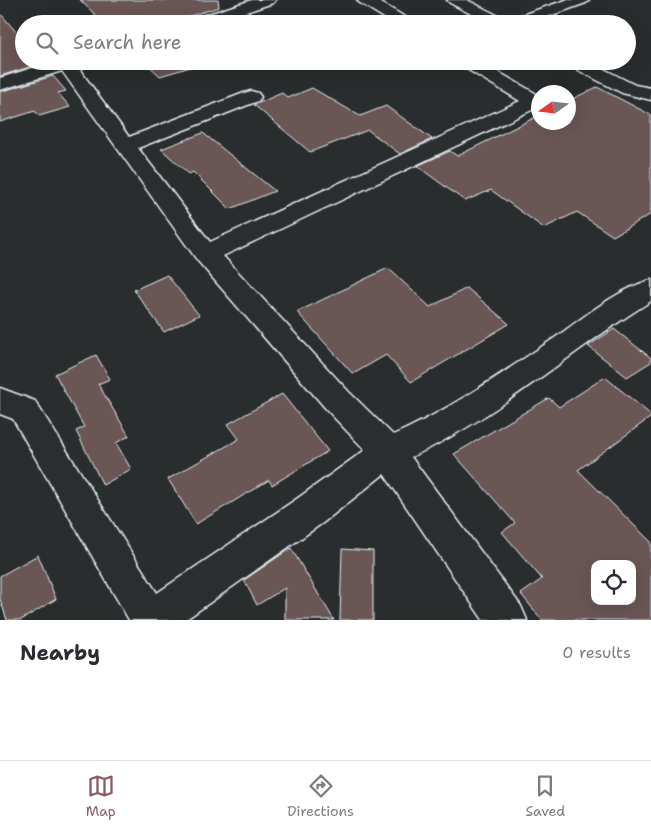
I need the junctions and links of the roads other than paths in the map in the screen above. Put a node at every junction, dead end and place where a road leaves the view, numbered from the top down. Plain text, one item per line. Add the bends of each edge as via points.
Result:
1 (268, 0) edge
2 (365, 0) edge
3 (455, 0) edge
4 (581, 0) edge
5 (222, 15) edge
6 (391, 15) edge
7 (485, 15) edge
8 (537, 15) edge
9 (40, 70) edge
10 (75, 70) edge
11 (482, 70) edge
12 (591, 70) edge
13 (3, 80) edge
14 (651, 94) edge
15 (251, 97) dead end
16 (125, 146) junction
17 (206, 254) junction
18 (651, 289) edge
19 (0, 401) edge
20 (388, 452) junction
21 (151, 620) edge
22 (507, 620) edge

1 - 5 street
2 - 6 street
3 - 7 street
4 - 8 street
9 - 13 street
10 - 16 street
11 - 17 street via 531,101
12 - 14 street via 623,87
15 - 16 street
16 - 17 street
17 - 20 street
18 - 20 street via 608,314 533,368 438,428
19 - 21 street via 24,410
20 - 21 street via 311,510
20 - 22 street

